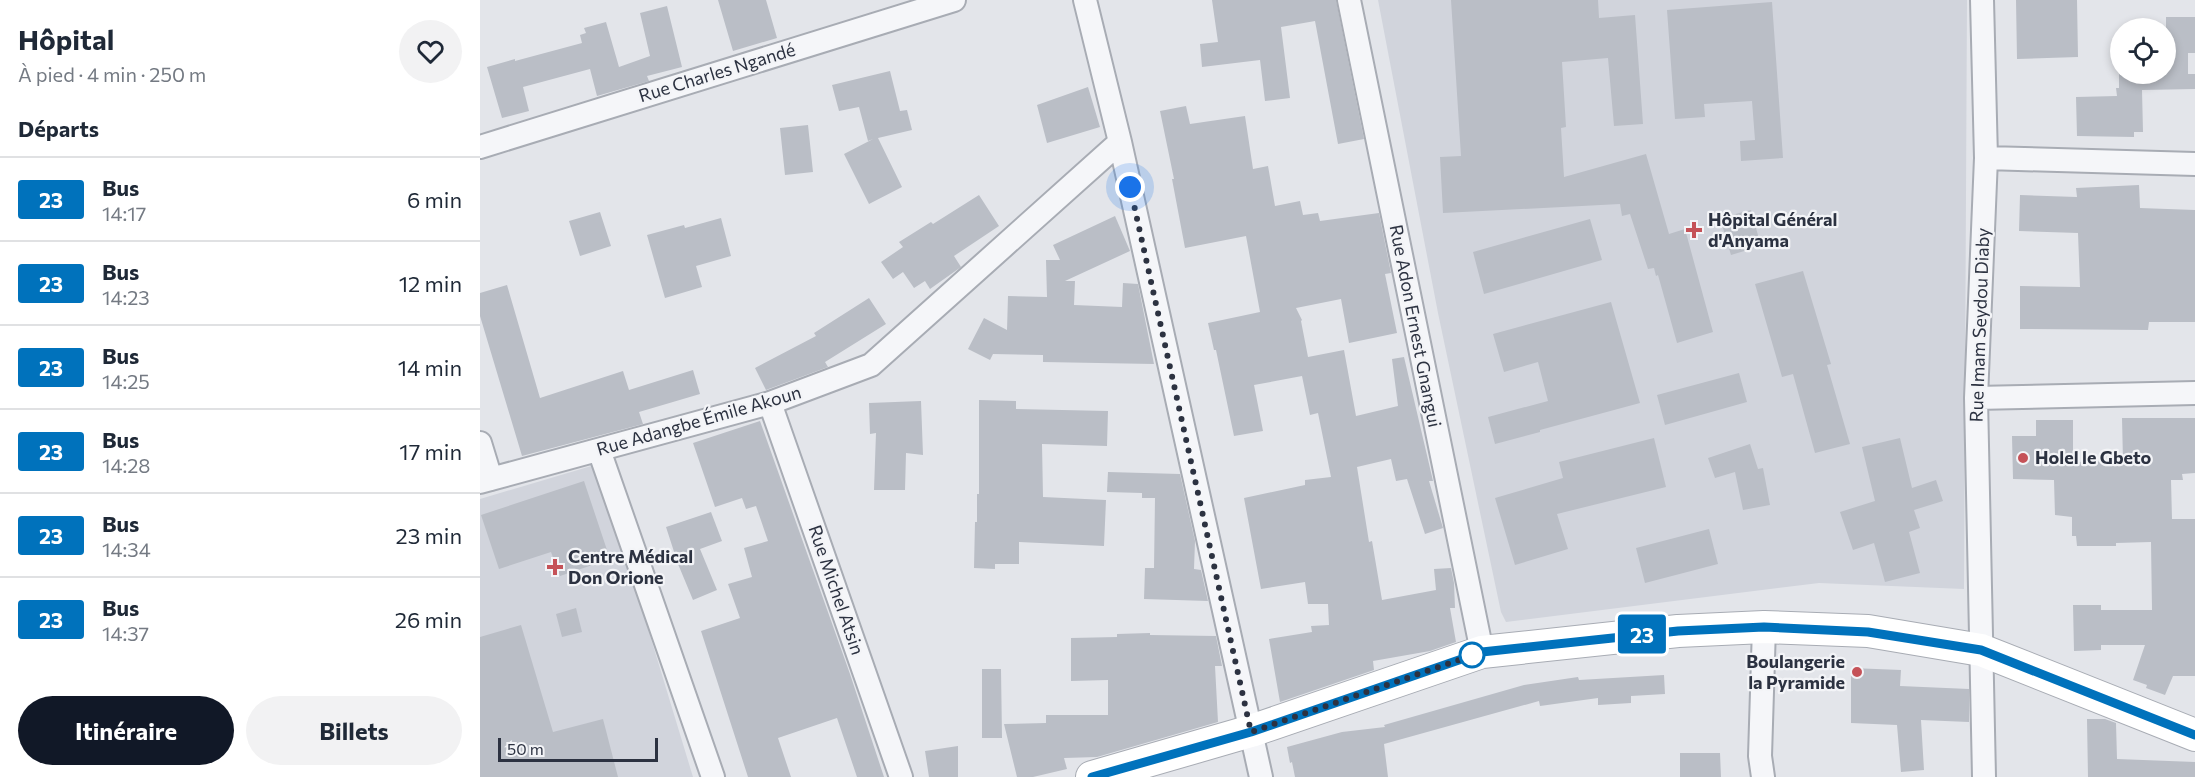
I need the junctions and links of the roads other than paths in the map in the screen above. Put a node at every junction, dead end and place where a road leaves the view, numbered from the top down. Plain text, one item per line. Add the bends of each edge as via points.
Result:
1 (954, 0) edge
2 (1085, 0) edge
3 (1349, 0) edge
4 (1982, 0) edge
5 (1120, 142) junction
6 (480, 147) edge
7 (1986, 158) junction
8 (2195, 164) edge
9 (2195, 393) edge
10 (1976, 398) junction
11 (770, 404) junction
12 (480, 443) edge
13 (599, 450) junction
14 (485, 480) edge
15 (1764, 627) junction
16 (1981, 650) junction
17 (1482, 652) junction
18 (1251, 732) junction
19 (2195, 735) edge
20 (713, 777) edge
21 (901, 777) edge
22 (1092, 777) edge
23 (1261, 777) edge
24 (1763, 777) edge
25 (1984, 777) edge

1 - 6 street, Rue Charles Ngandé
2 - 5 street
3 - 17 street, Rue Adon Ernest Gnangui
4 - 7 street, Rue Imam Seydou Diaby
5 - 11 street, Rue Adangbe Émile Akoun via 871,365
5 - 18 street
7 - 8 street
7 - 10 street, Rue Imam Seydou Diaby
9 - 10 street
10 - 16 street, Rue Imam Seydou Diaby
11 - 13 street, Rue Adangbe Émile Akoun
11 - 21 street, Rue Michel Atsin
12 - 14 street
13 - 14 street, Rue Adangbe Émile Akoun
13 - 20 street
15 - 16 street via 1868,632
15 - 17 street via 1678,631
15 - 24 street via 1760,756
16 - 19 street
16 - 25 street, Rue Imam Seydou Diaby
17 - 18 street
18 - 22 street
18 - 23 street

